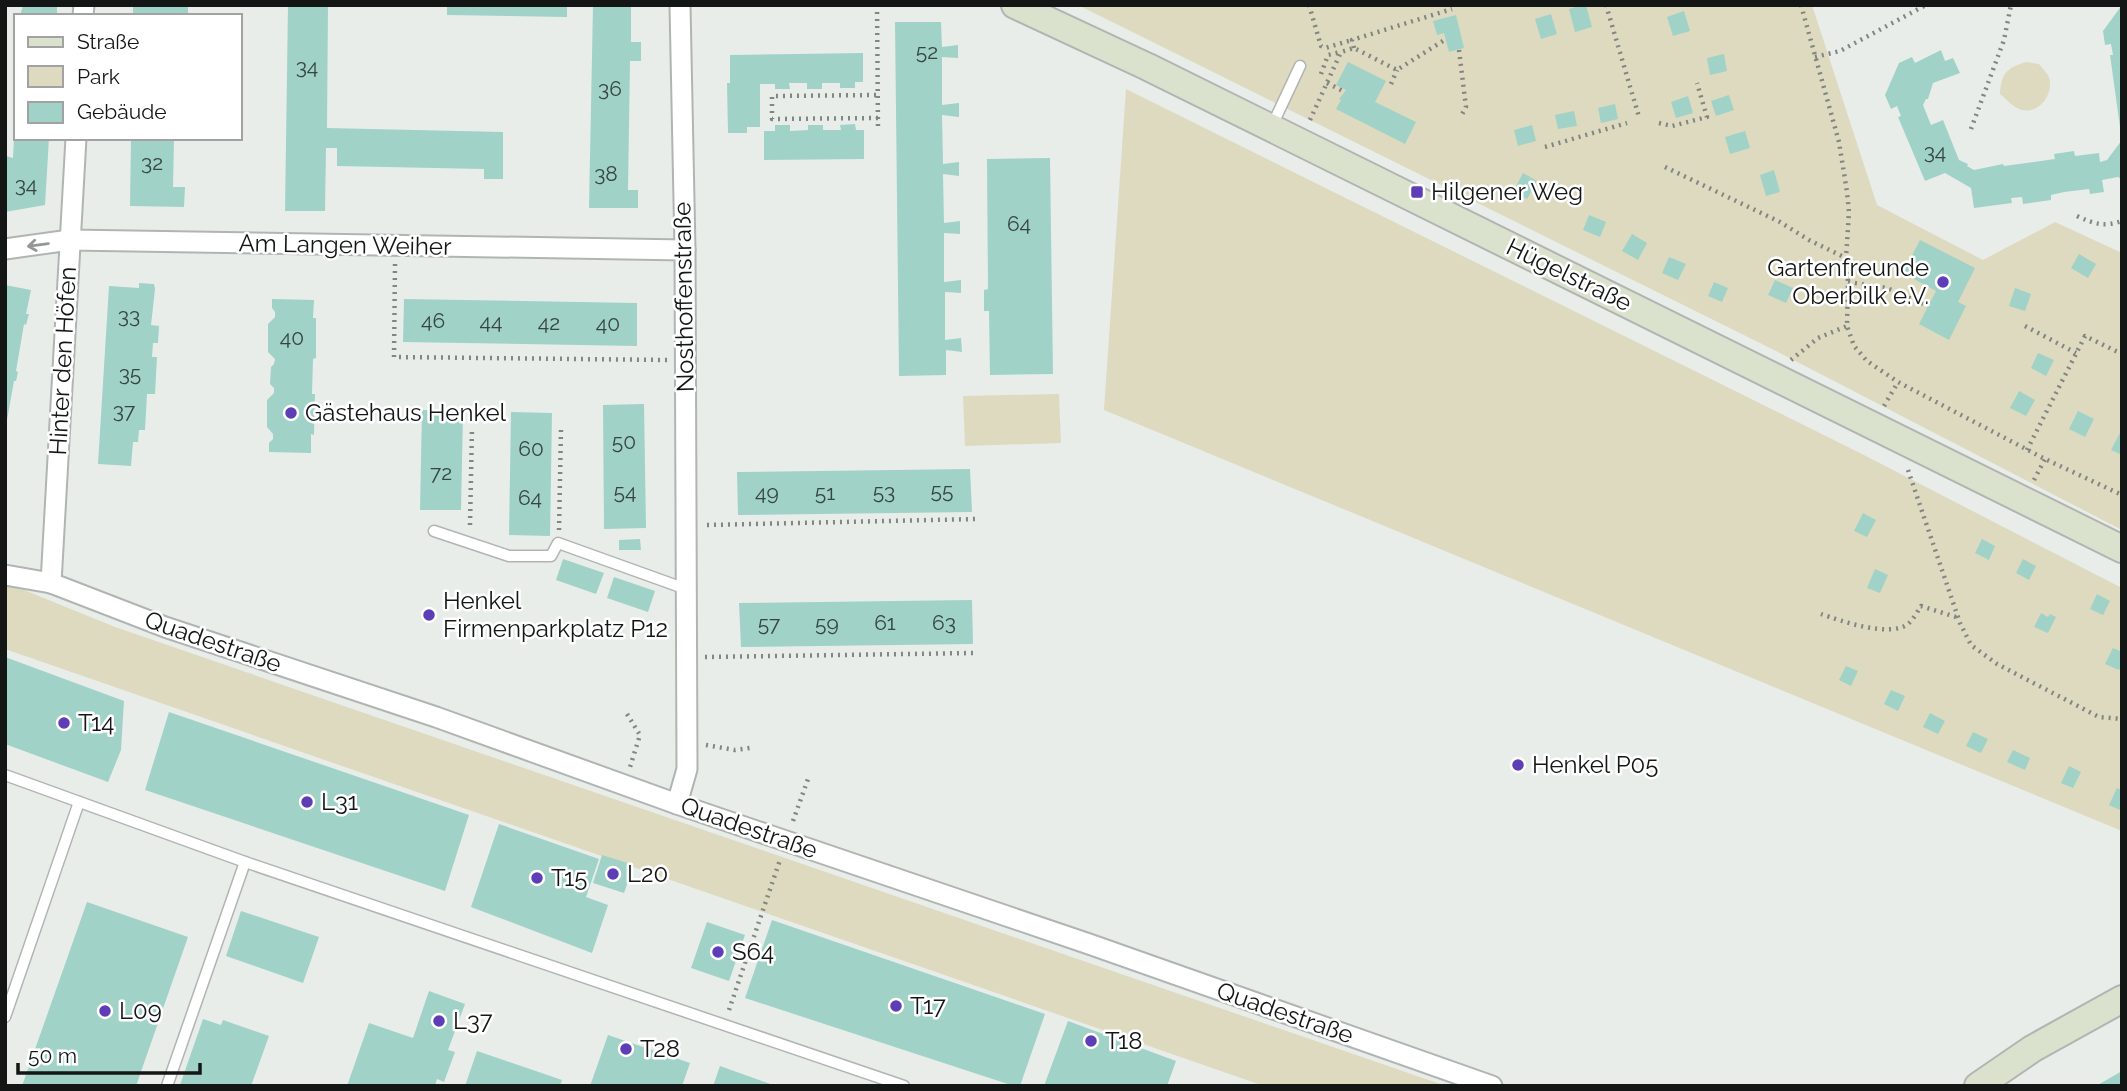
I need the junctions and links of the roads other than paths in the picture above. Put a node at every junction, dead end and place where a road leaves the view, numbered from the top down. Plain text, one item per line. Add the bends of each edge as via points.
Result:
1 (680, 5) edge
2 (1015, 5) edge
3 (1300, 66) dead end
4 (1270, 128) junction
5 (76, 140) edge
6 (70, 240) junction
7 (5, 250) edge
8 (685, 250) junction
9 (435, 531) dead end
10 (2122, 549) edge
11 (5, 575) edge
12 (51, 583) junction
13 (687, 589) junction
14 (5, 775) edge
15 (79, 802) junction
16 (677, 804) junction
17 (245, 862) junction
18 (2122, 999) edge
19 (5, 1017) edge
20 (878, 1082) edge
21 (167, 1086) edge
22 (904, 1086) edge
23 (1492, 1086) edge
24 (1978, 1086) edge

1 - 8 street, Nosthoffenstraße
2 - 4 street, Hügelstraße
3 - 4 lane
4 - 10 street, Hügelstraße
5 - 6 street, Hinter den Höfen
6 -> 7 street, Am Langen Weiher
6 - 8 street, Am Langen Weiher
6 - 12 street, Hinter den Höfen
8 - 13 street, Nosthoffenstraße
9 - 13 lane via 509,556 551,555 558,543
11 - 12 street, Quadestraße
12 - 16 street, Quadestraße via 165,627
13 - 16 street, Nosthoffenstraße via 687,769
14 - 15 lane
15 - 17 lane
15 - 19 lane
16 - 23 street, Quadestraße
17 - 20 lane via 724,1024
17 - 21 lane
18 - 24 street via 2032,1049
20 - 22 lane

